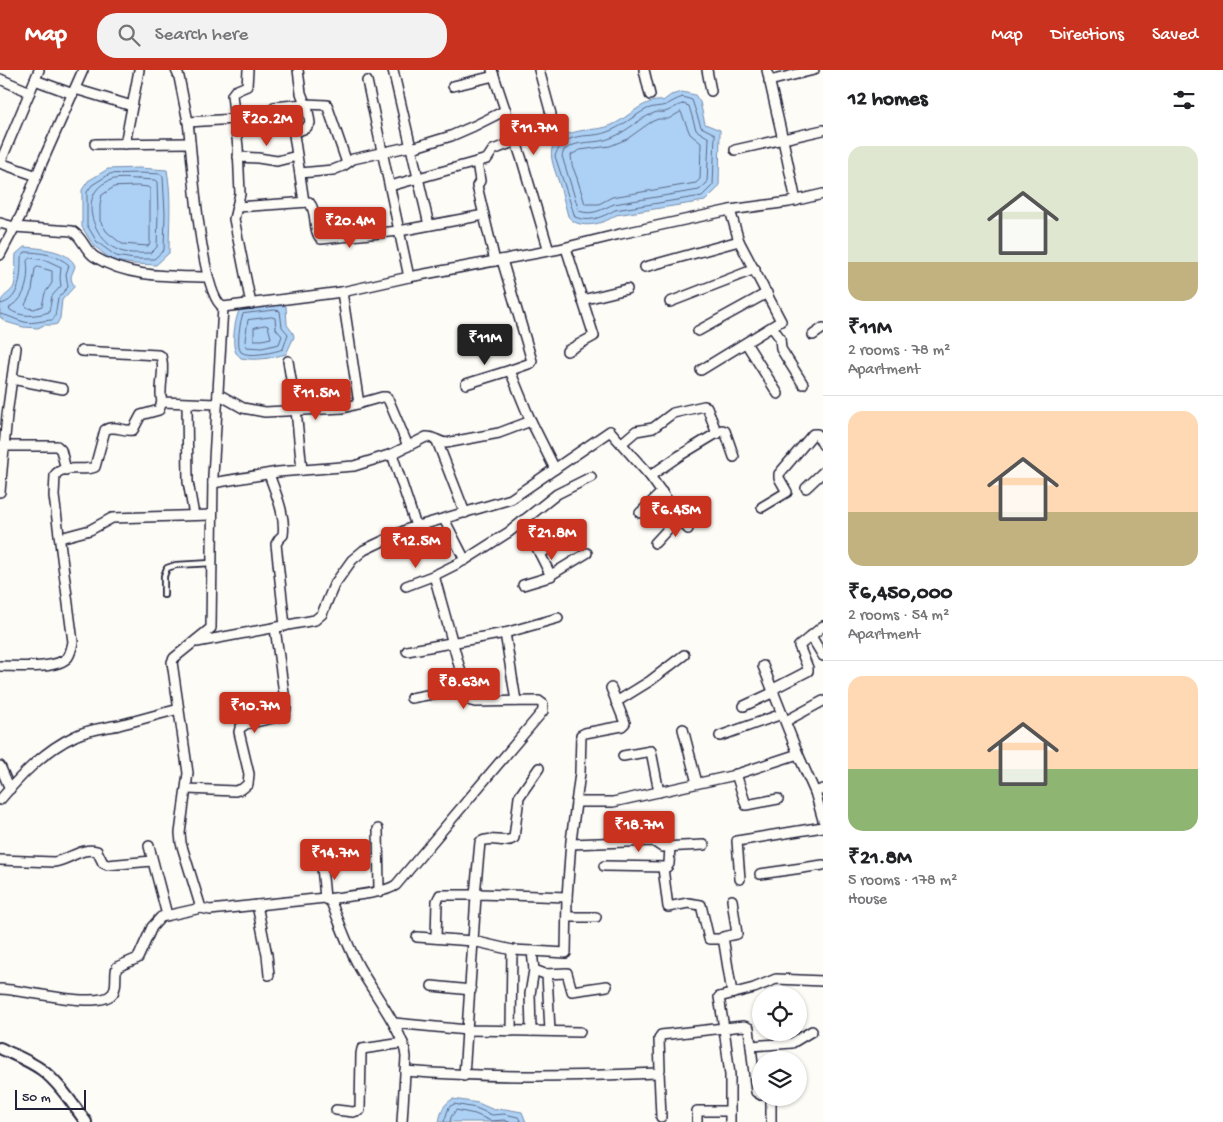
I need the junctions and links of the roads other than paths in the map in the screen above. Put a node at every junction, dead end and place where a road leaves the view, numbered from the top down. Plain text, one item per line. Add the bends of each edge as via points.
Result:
1 (40, 70) edge
2 (84, 70) edge
3 (140, 70) edge
4 (176, 70) edge
5 (248, 70) edge
6 (298, 70) edge
7 (392, 70) edge
8 (539, 70) edge
9 (644, 70) edge
10 (707, 70) edge
11 (766, 70) edge
12 (814, 70) edge
13 (493, 73) edge
14 (0, 79) edge
15 (35, 80) junction
16 (367, 81) dead end
17 (769, 81) junction
18 (453, 86) dead end
19 (711, 90) dead end
20 (74, 91) junction
21 (30, 92) junction
22 (650, 95) dead end
23 (305, 104) junction
24 (132, 106) junction
25 (274, 107) dead end
26 (506, 110) junction
27 (551, 114) dead end
28 (235, 119) junction
29 (188, 122) junction
30 (823, 130) edge
31 (783, 140) junction
32 (516, 141) junction
33 (190, 143) junction
34 (95, 144) dead end
35 (125, 144) junction
36 (412, 147) junction
37 (735, 150) dead end
38 (382, 152) junction
39 (297, 156) junction
40 (238, 157) junction
41 (477, 162) junction
42 (347, 163) junction
43 (300, 173) junction
44 (37, 176) junction
45 (419, 178) junction
46 (390, 186) junction
47 (821, 195) edge
48 (796, 201) junction
49 (304, 202) junction
50 (823, 205) edge
51 (237, 207) junction
52 (730, 210) junction
53 (484, 215) junction
54 (0, 223) edge
55 (429, 225) junction
56 (14, 228) junction
57 (399, 231) junction
58 (739, 241) junction
59 (566, 248) junction
60 (549, 251) junction
61 (0, 255) edge
62 (499, 261) junction
63 (645, 267) dead end
64 (755, 269) junction
65 (208, 277) junction
66 (409, 277) junction
67 (627, 289) dead end
68 (342, 292) junction
69 (767, 293) junction
70 (582, 300) junction
71 (670, 302) dead end
72 (251, 304) junction
73 (223, 307) junction
74 (772, 327) junction
75 (823, 328) edge
76 (698, 331) dead end
77 (813, 335) dead end
78 (746, 343) junction
79 (16, 348) dead end
80 (81, 351) dead end
81 (567, 351) dead end
82 (288, 361) dead end
83 (511, 370) junction
84 (701, 370) dead end
85 (12, 379) junction
86 (466, 384) dead end
87 (802, 384) dead end
88 (63, 389) dead end
89 (218, 394) junction
90 (778, 394) dead end
91 (162, 402) junction
92 (187, 404) junction
93 (217, 404) junction
94 (360, 404) junction
95 (296, 410) junction
96 (531, 422) junction
97 (3, 426) edge
98 (717, 434) junction
99 (437, 441) junction
100 (622, 443) junction
101 (823, 445) edge
102 (5, 446) junction
103 (408, 446) junction
104 (392, 454) junction
105 (734, 458) dead end
106 (66, 470) junction
107 (302, 470) junction
108 (555, 470) junction
109 (823, 472) edge
110 (269, 474) junction
111 (650, 476) junction
112 (591, 477) dead end
113 (213, 483) junction
114 (806, 488) dead end
115 (0, 492) edge
116 (662, 492) junction
117 (762, 507) dead end
118 (465, 513) junction
119 (640, 513) dead end
120 (194, 515) junction
121 (212, 515) junction
122 (679, 517) junction
123 (444, 519) junction
124 (523, 520) junction
125 (416, 526) junction
126 (688, 529) dead end
127 (577, 530) dead end
128 (60, 538) junction
129 (655, 543) dead end
130 (588, 553) dead end
131 (540, 554) junction
132 (465, 560) junction
133 (212, 563) junction
134 (435, 575) junction
135 (551, 576) junction
136 (523, 585) dead end
137 (406, 586) dead end
138 (164, 595) dead end
139 (558, 618) dead end
140 (285, 626) junction
141 (823, 626) edge
142 (275, 628) junction
143 (505, 633) junction
144 (811, 636) junction
145 (194, 642) junction
146 (453, 643) junction
147 (407, 651) dead end
148 (684, 655) dead end
149 (823, 656) edge
150 (0, 666) edge
151 (763, 666) dead end
152 (466, 688) junction
153 (611, 688) dead end
154 (774, 691) junction
155 (411, 698) dead end
156 (516, 701) junction
157 (616, 702) junction
158 (823, 702) edge
159 (744, 706) dead end
160 (178, 709) junction
161 (784, 717) junction
162 (683, 729) dead end
163 (720, 736) dead end
164 (798, 754) junction
165 (623, 756) dead end
166 (0, 766) edge
167 (540, 768) dead end
168 (736, 774) junction
169 (697, 783) junction
170 (10, 789) junction
171 (187, 789) junction
172 (819, 791) edge
173 (659, 792) junction
174 (778, 799) dead end
175 (0, 800) edge
176 (576, 802) junction
177 (823, 820) edge
178 (823, 827) edge
179 (378, 830) dead end
180 (571, 844) junction
181 (704, 845) dead end
182 (148, 846) dead end
183 (670, 846) junction
184 (0, 860) edge
185 (152, 861) junction
186 (823, 864) edge
187 (604, 866) dead end
188 (322, 867) dead end
189 (663, 868) junction
190 (760, 874) dead end
191 (740, 879) dead end
192 (379, 891) junction
193 (476, 895) junction
194 (567, 897) junction
195 (327, 898) junction
196 (732, 900) dead end
197 (257, 905) junction
198 (201, 908) junction
199 (167, 915) junction
200 (567, 917) junction
201 (596, 917) dead end
202 (417, 936) dead end
203 (436, 938) junction
204 (724, 938) junction
205 (473, 941) junction
206 (512, 950) junction
207 (532, 952) junction
208 (534, 970) junction
209 (547, 974) junction
210 (269, 975) dead end
211 (823, 981) edge
212 (432, 986) dead end
213 (607, 986) dead end
214 (0, 989) edge
215 (471, 990) junction
216 (732, 993) junction
217 (394, 1023) junction
218 (724, 1028) junction
219 (467, 1030) junction
220 (511, 1031) junction
221 (531, 1031) junction
222 (550, 1031) junction
223 (580, 1032) dead end
224 (812, 1032) dead end
225 (402, 1043) junction
226 (751, 1046) junction
227 (0, 1048) edge
228 (752, 1055) edge
229 (405, 1071) junction
230 (659, 1072) junction
231 (464, 1076) junction
232 (771, 1106) edge
233 (336, 1110) dead end
234 (730, 1111) junction
235 (661, 1117) dead end
236 (86, 1122) edge
237 (402, 1122) edge
238 (697, 1122) edge
239 (730, 1122) edge
240 (771, 1122) edge

1 - 15 street
2 - 20 street
3 - 24 street
4 - 29 street
5 - 28 street via 247,86 233,93
6 - 23 street
7 - 36 street
8 - 27 street
9 - 22 street
10 - 19 street
11 - 17 street
12 - 17 street
13 - 18 street
13 - 26 street
14 - 21 street
15 - 20 street
15 - 21 street
16 - 38 street
17 - 31 street
20 - 24 street
20 - 44 street
21 - 44 street via 0,163
23 - 25 street
23 - 39 street via 310,123 294,133
23 - 42 street via 328,107
24 - 35 street
26 - 32 street
26 - 36 street via 451,136
28 - 29 street
28 - 40 street
29 - 33 street
30 - 31 street
31 - 37 street
31 - 48 street
32 - 41 street via 493,150 487,159
32 - 60 street
33 - 35 street
33 - 65 street
34 - 35 street
36 - 38 street
36 - 45 street
38 - 42 street
38 - 46 street
39 - 40 street via 277,161
39 - 43 street
40 - 51 street via 240,198
41 - 45 street
41 - 53 street via 480,181 477,186
42 - 43 street via 334,170
43 - 49 street
44 - 56 street
45 - 46 street
45 - 55 street
46 - 57 street
47 - 48 street
47 - 50 street
48 - 52 street
49 - 51 street
49 - 57 street via 311,204 321,239
51 - 72 street via 234,219
52 - 58 street
52 - 59 street
53 - 55 street
53 - 62 street
54 - 56 street
55 - 57 street
56 - 61 street
56 - 65 street via 72,231 92,255 128,271
57 - 66 street
58 - 63 street
58 - 64 street
59 - 60 street
59 - 70 street
60 - 62 street
62 - 66 street
62 - 83 street via 532,360
64 - 69 street
64 - 71 street
65 - 73 street via 216,302
66 - 68 street
67 - 70 street
68 - 72 street
68 - 94 street
69 - 74 street via 781,319
69 - 76 street
70 - 81 street via 594,336
72 - 73 street
73 - 89 street
74 - 78 street
74 - 87 street
75 - 77 street
78 - 84 street
78 - 90 street
79 - 85 street
80 - 91 street via 161,356
82 - 95 street
83 - 86 street
83 - 96 street
85 - 88 street
85 - 97 street
89 - 93 street
89 - 95 street via 256,412
91 - 92 street
91 - 106 street via 159,410 141,414 133,430 112,427 105,430 95,467
92 - 93 street
92 - 120 street via 188,482
93 - 113 street
94 - 95 street
94 - 103 street via 386,398
95 - 107 street
96 - 99 street via 494,434 446,443
96 - 108 street
97 - 102 street
98 - 100 street via 704,406 673,413 653,428 636,431
98 - 105 street via 725,431
98 - 111 street
99 - 103 street via 430,436
99 - 118 street
100 - 108 street via 610,431
100 - 111 street
101 - 117 street via 817,434 813,434 779,474 787,492
102 - 106 street via 57,446
102 - 115 street
103 - 104 street
104 - 107 street via 354,466
104 - 125 street
106 - 128 street via 57,473 54,483
107 - 110 street
108 - 118 street via 511,499
109 - 114 street
110 - 113 street
110 - 140 street via 284,528 276,544
111 - 116 street
112 - 124 street via 557,494
113 - 121 street
116 - 119 street
116 - 122 street
118 - 123 street
120 - 121 street
120 - 128 street via 112,518 90,530
121 - 133 street
122 - 126 street
122 - 129 street
123 - 125 street
123 - 132 street
124 - 131 street
124 - 132 street
125 - 140 street via 378,542 352,560 334,585 319,618
127 - 131 street
128 - 150 street via 72,649 68,657 55,664
130 - 135 street
131 - 135 street
132 - 134 street
133 - 138 lane via 167,568
133 - 145 street via 211,628
134 - 137 street
134 - 146 street
135 - 136 street
139 - 143 street
140 - 142 street
141 - 144 street
142 - 145 street
142 - 171 street via 286,708 282,716 240,728 248,784 235,791
143 - 146 street
143 - 156 street
144 - 149 street
144 - 154 street via 798,648 808,671
145 - 160 street via 172,662
146 - 147 street
146 - 152 street
148 - 157 street
151 - 154 street
152 - 155 street
152 - 156 street via 471,701
153 - 157 street
154 - 159 street
154 - 161 street
156 - 192 street via 541,702 543,711 403,878 392,888
157 - 176 street via 624,725 581,735
158 - 161 street
160 - 170 street via 76,735 42,757
160 - 171 street via 188,773
161 - 163 street
161 - 164 street
162 - 169 street
164 - 168 street
164 - 172 street
165 - 173 street via 651,751
166 - 170 street
167 - 193 street via 519,797 514,838 510,841 485,839 480,842
168 - 169 street
168 - 174 street via 746,805
169 - 173 street
170 - 175 street
171 - 198 street via 180,839
172 - 177 street
173 - 176 street via 613,802
176 - 180 street
178 - 191 street via 737,841
179 - 192 street
180 - 183 street via 654,841
180 - 194 street
181 - 183 street
182 - 185 street
183 - 189 street via 669,866
184 - 185 street via 54,862 92,850 97,851 105,864
185 - 199 street
186 - 190 street
187 - 189 street
188 - 195 street
189 - 204 street via 668,907 701,905 709,939
192 - 195 street
193 - 194 street
193 - 203 street via 440,895
193 - 205 street
194 - 200 street
195 - 197 street
195 - 217 street via 352,952
196 - 204 street via 737,934
197 - 198 street
197 - 210 street
198 - 199 street
199 - 214 street via 152,927 138,958 117,967 114,991 105,999 81,1000
200 - 201 street
200 - 207 street via 566,953
202 - 203 street
203 - 205 street
204 - 216 street
205 - 206 street
205 - 215 street
206 - 207 street
206 - 220 street
207 - 208 street
208 - 209 street
208 - 221 street via 530,994
209 - 213 street via 567,973 572,991
209 - 222 street
211 - 216 street via 776,979
212 - 215 street
215 - 219 street
216 - 218 street via 719,997
217 - 219 street
217 - 225 street
218 - 226 street via 749,1028
218 - 230 street via 661,1035
218 - 234 street via 730,1075
219 - 220 street
219 - 231 street
220 - 221 street
221 - 222 street
222 - 223 street
224 - 226 street via 792,1043
225 - 229 street via 406,1052
225 - 233 street via 362,1049 360,1110
226 - 228 street
227 - 236 street via 42,1070
229 - 231 street
229 - 237 street
230 - 231 street
230 - 235 street
232 - 240 street
234 - 238 street via 697,1110
234 - 239 street

